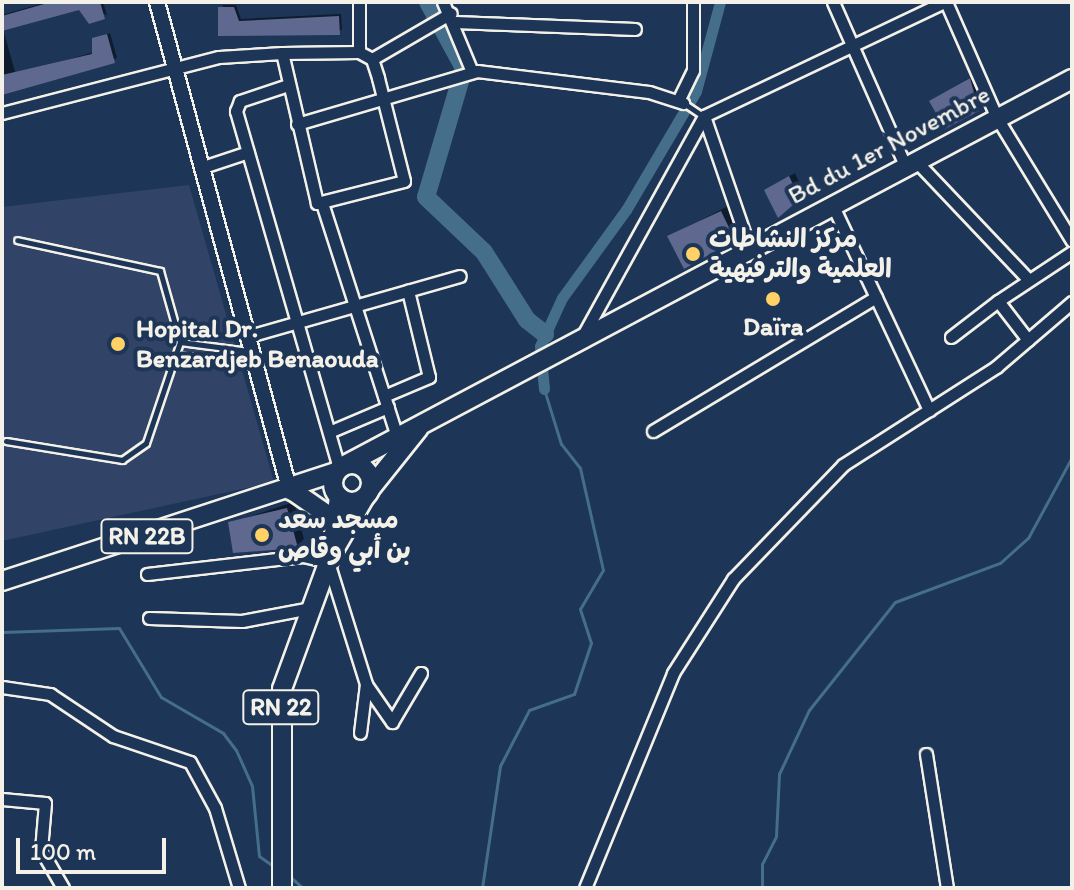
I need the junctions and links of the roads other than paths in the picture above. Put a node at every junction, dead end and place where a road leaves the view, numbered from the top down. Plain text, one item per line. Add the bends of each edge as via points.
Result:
1 (157, 2) edge
2 (359, 2) edge
3 (443, 2) edge
4 (693, 2) edge
5 (833, 2) edge
6 (945, 2) edge
7 (446, 18) junction
8 (635, 29) dead end
9 (852, 45) junction
10 (359, 52) junction
11 (282, 53) junction
12 (372, 59) junction
13 (174, 65) junction
14 (467, 73) junction
15 (1072, 79) edge
16 (288, 85) junction
17 (384, 100) junction
18 (690, 108) junction
19 (2, 113) edge
20 (997, 118) junction
21 (297, 124) junction
22 (248, 152) junction
23 (910, 162) junction
24 (203, 167) junction
25 (322, 203) junction
26 (832, 204) junction
27 (17, 240) dead end
28 (1072, 241) edge
29 (749, 247) junction
30 (1072, 252) edge
31 (460, 276) dead end
32 (1028, 279) junction
33 (408, 291) junction
34 (876, 297) junction
35 (998, 301) junction
36 (1072, 302) edge
37 (354, 305) junction
38 (298, 322) junction
39 (249, 336) junction
40 (582, 337) junction
41 (951, 337) dead end
42 (1028, 340) junction
43 (180, 342) junction
44 (178, 355) junction
45 (255, 359) junction
46 (386, 402) junction
47 (929, 410) junction
48 (422, 425) junction
49 (653, 431) dead end
50 (329, 432) junction
51 (397, 436) junction
52 (6, 441) dead end
53 (341, 468) junction
54 (291, 491) junction
55 (367, 494) junction
56 (338, 496) junction
57 (332, 518) junction
58 (329, 558) junction
59 (147, 574) dead end
60 (2, 581) edge
61 (310, 608) junction
62 (149, 618) dead end
63 (421, 673) dead end
64 (366, 684) junction
65 (2, 687) edge
66 (360, 733) dead end
67 (926, 754) dead end
68 (2, 799) edge
69 (63, 888) edge
70 (239, 888) edge
71 (282, 888) edge
72 (585, 888) edge
73 (947, 888) edge

1 - 13 street
2 - 10 street
3 - 7 street
4 - 18 street
5 - 9 street
6 - 9 street
6 - 20 street
7 - 8 street
7 - 12 street
7 - 14 street
9 - 18 street
9 - 23 street
10 - 11 street
10 - 12 street
11 - 13 street
11 - 16 street
12 - 17 street
13 - 19 street
13 - 24 street
14 - 17 street
14 - 18 street
15 - 20 main road, Bd du 1er Novembre / RN 22
16 - 21 street
16 - 22 street via 236,105
17 - 21 street
17 - 25 street via 404,181
18 - 29 street
18 - 40 street
20 - 23 main road, Bd du 1er Novembre / RN 22
20 - 28 street
21 - 25 street
22 - 24 street
22 - 38 street
23 - 26 main road, Bd du 1er Novembre / RN 22
23 - 32 street
24 - 39 street
25 - 37 street
26 - 29 main road, Bd du 1er Novembre / RN 22
26 - 34 street
27 - 43 lane via 160,271
29 - 40 main road, Bd du 1er Novembre / RN 22
30 - 32 street
31 - 33 street
32 - 35 street
33 - 37 street
33 - 46 street via 429,377
34 - 47 street
34 - 49 street
35 - 41 street
35 - 42 street
36 - 42 street
37 - 38 street
37 - 46 street
38 - 39 street
38 - 50 street
39 - 45 street
40 - 48 main road, Bd du 1er Novembre / RN 22
42 - 47 street
43 - 44 lane
43 - 45 lane
44 - 45 lane
44 - 52 lane via 146,443 122,460
45 - 54 street
46 - 50 street
46 - 51 street
47 - 72 street via 827,479 733,579 673,673
48 - 51 main road, RN 22
48 - 55 main road, RN 22
50 - 53 street
51 - 53 main road, RN 22
53 - 54 main road, RN 22B
53 - 55 main road via 368,472
53 - 56 main road
54 - 56 main road, RN 22B
54 - 57 main road
54 - 60 main road, RN 22B
55 - 56 main road
55 - 58 main road, RN 22
56 - 57 main road, RN 22
57 - 58 main road, RN 22
58 - 59 street via 303,556
58 - 61 main road, RN 22
58 - 64 street
61 - 62 street via 242,621
61 - 71 main road, RN 22 via 282,689
63 - 64 street via 392,722
64 - 66 street
65 - 70 street via 50,694 113,736 190,762 203,779
67 - 73 street
68 - 69 street via 45,803 41,850

